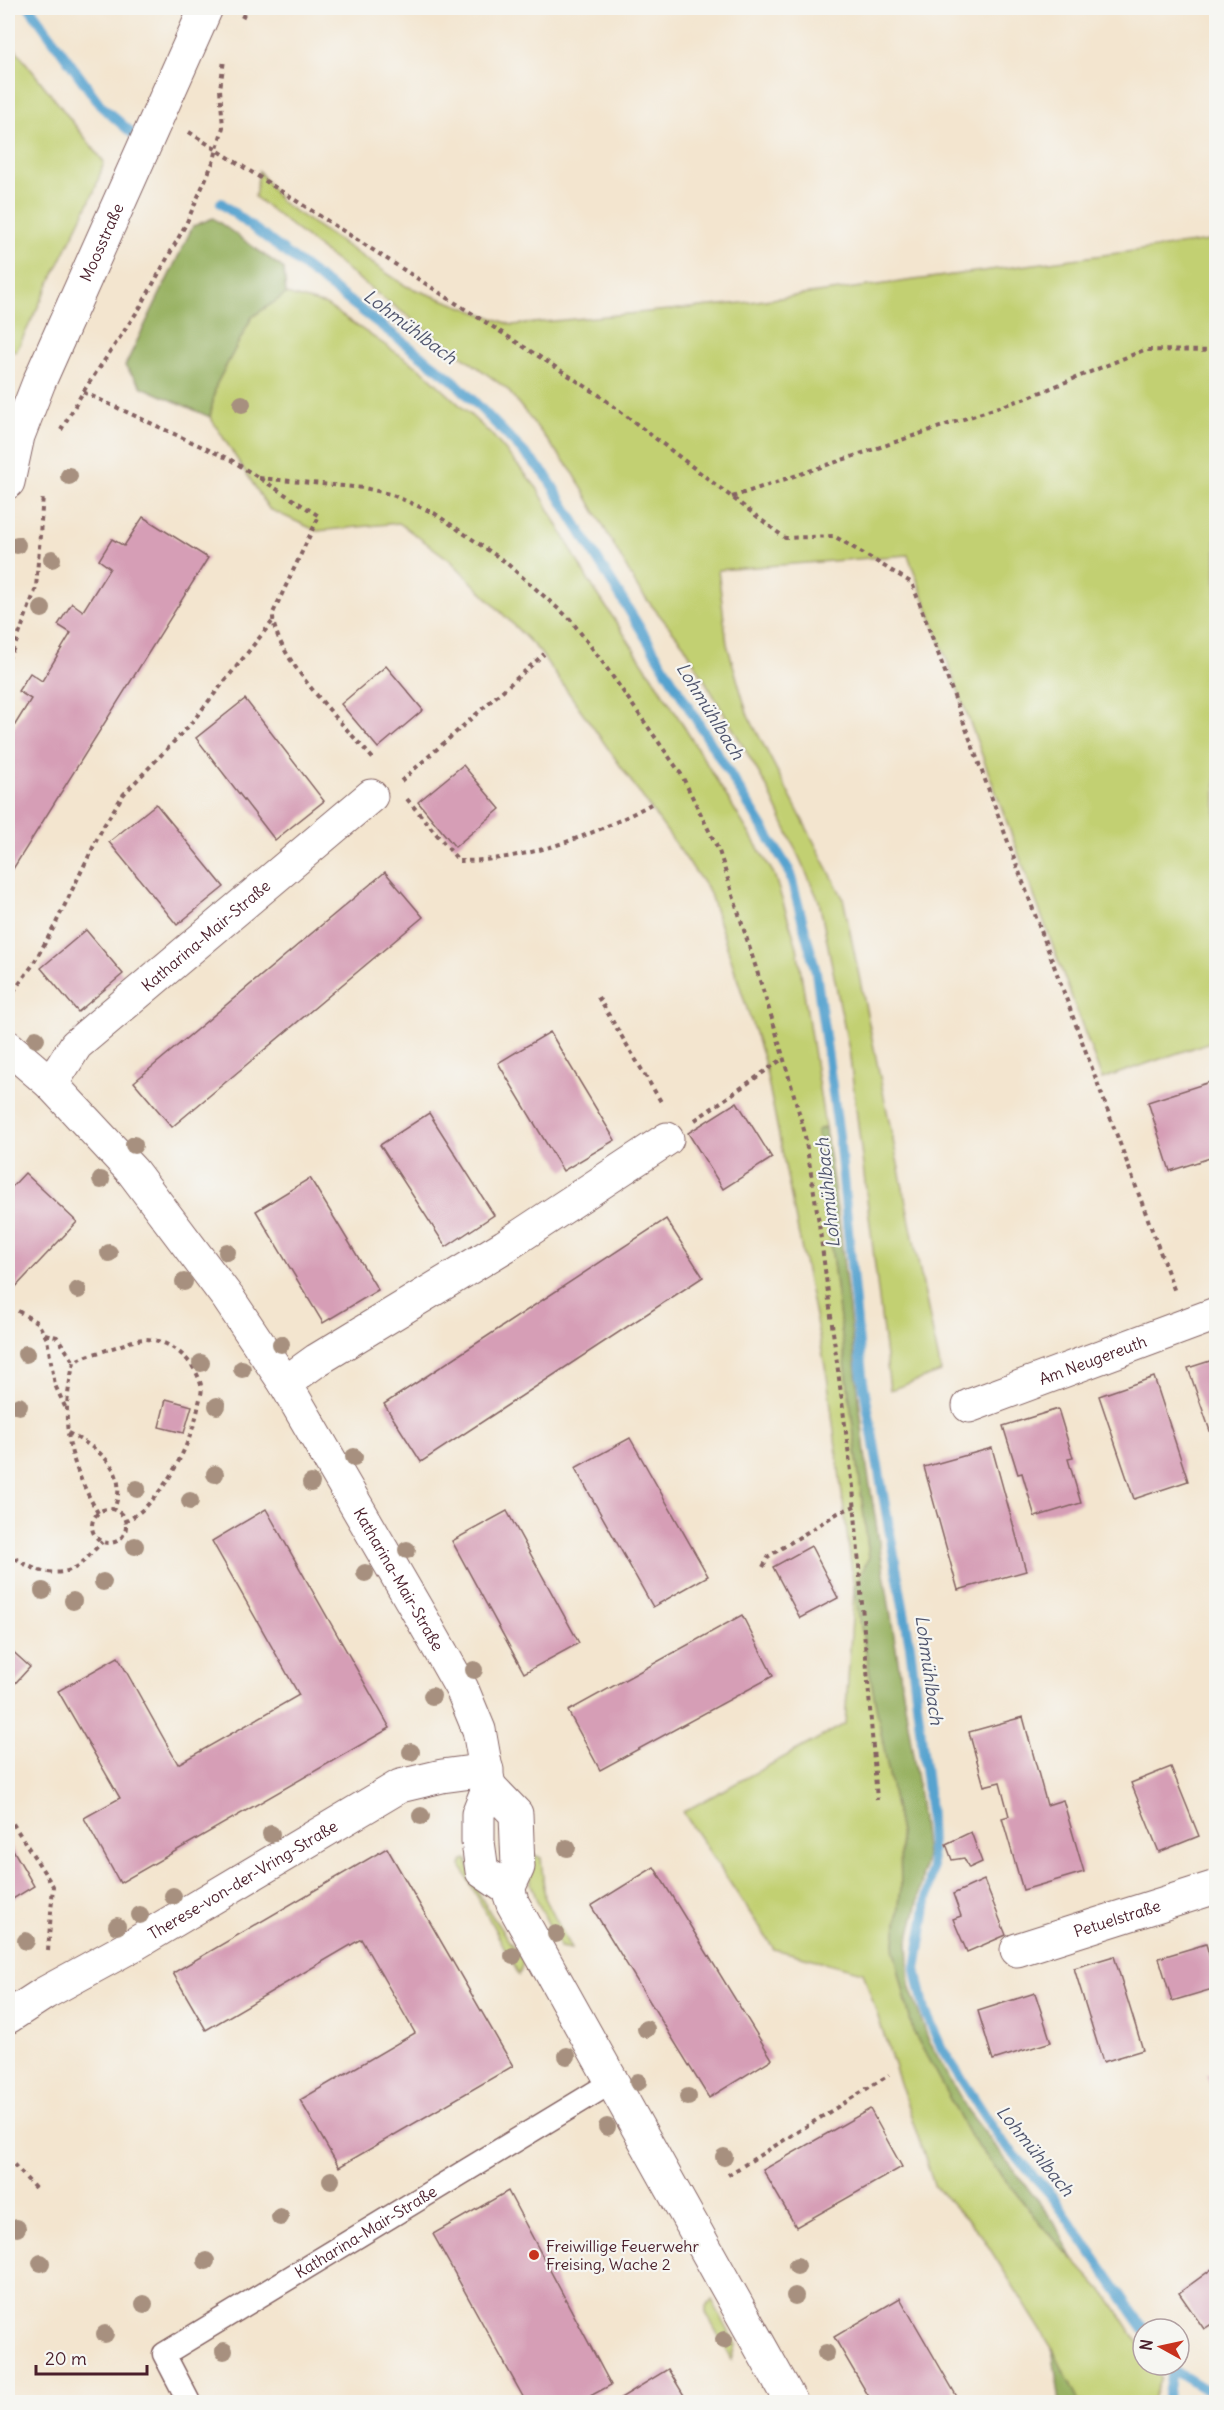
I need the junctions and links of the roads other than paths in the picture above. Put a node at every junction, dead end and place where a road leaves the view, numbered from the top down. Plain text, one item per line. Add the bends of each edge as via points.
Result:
1 (206, 8) edge
2 (8, 482) edge
3 (384, 791) road end
4 (8, 1047) edge
5 (51, 1084) junction
6 (673, 1135) road end
7 (1201, 1319) edge
8 (285, 1383) junction
9 (969, 1406) dead end
10 (488, 1778) junction
11 (1216, 1887) edge
12 (1017, 1950) dead end
13 (8, 2017) edge
14 (612, 2082) junction
15 (189, 2403) edge
16 (790, 2403) edge

1 - 2 street, Moosstraße via 39,382 18,436
3 - 5 street, Katharina-Mair-Straße via 76,1045
4 - 5 street, Katharina-Mair-Straße
5 - 8 street, Katharina-Mair-Straße via 133,1172 235,1306
6 - 8 street via 505,1246
7 - 9 street, Am Neugereuth
8 - 10 street, Katharina-Mair-Straße via 462,1689 479,1730
10 - 13 street, Therese-von-der-Vring-Straße via 442,1776 400,1786
10 - 14 street via 478,1814 482,1871 508,1889
11 - 12 street, Petuelstraße
14 - 15 lane, Katharina-Mair-Straße via 164,2354
14 - 16 street

